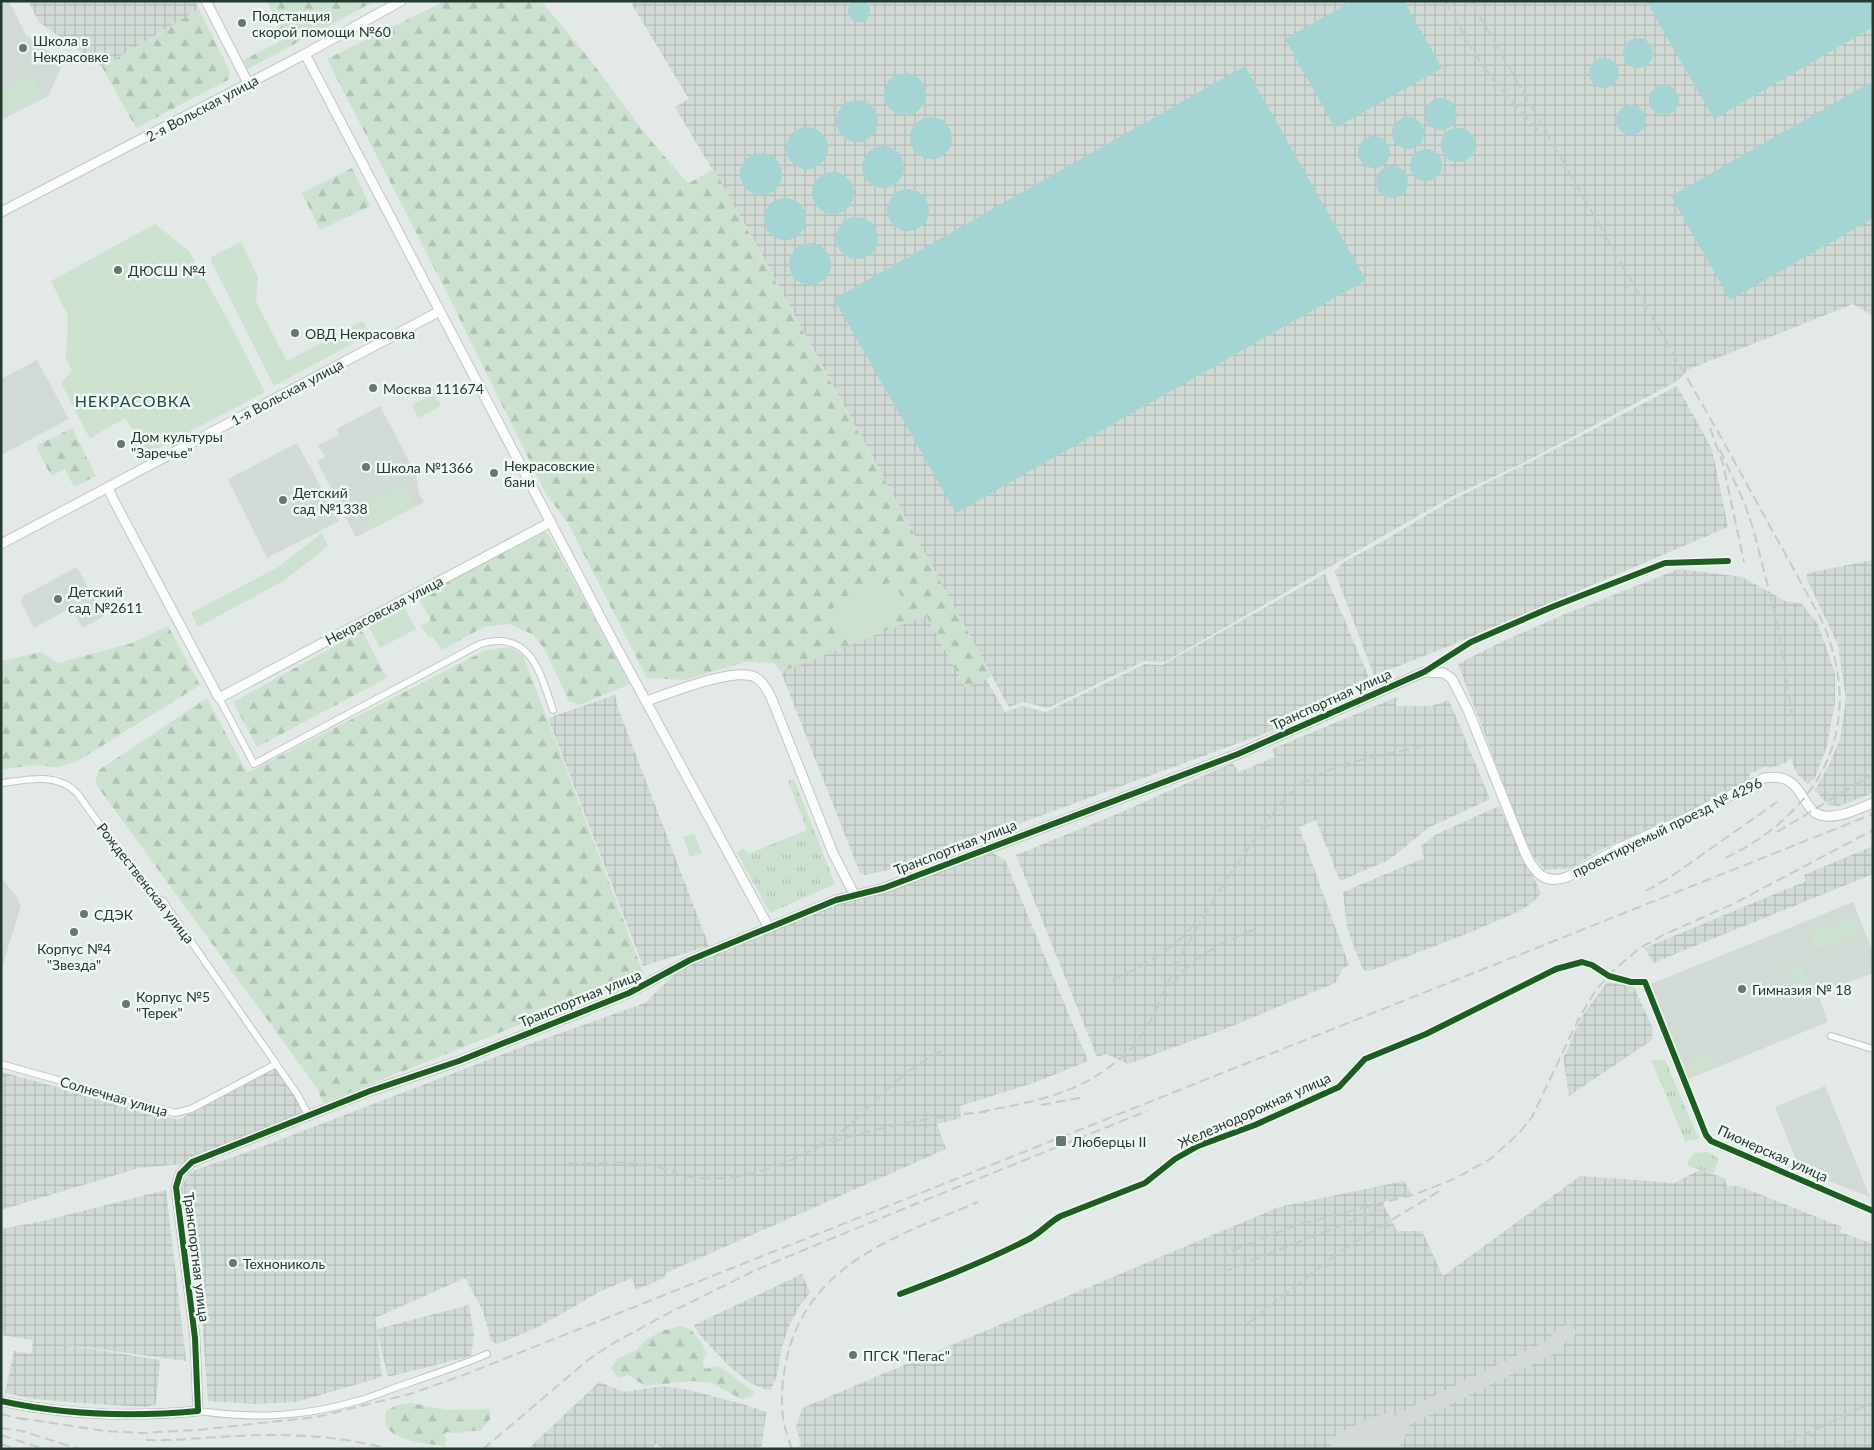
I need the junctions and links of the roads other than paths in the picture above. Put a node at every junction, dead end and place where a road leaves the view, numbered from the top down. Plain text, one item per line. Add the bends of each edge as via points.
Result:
1 (206, 1) edge
2 (401, 1) edge
3 (305, 54) junction
4 (248, 83) junction
5 (1, 212) edge
6 (440, 311) junction
7 (108, 487) junction
8 (551, 522) junction
9 (1, 544) edge
10 (1728, 561) dead end
11 (1424, 672) junction
12 (219, 698) junction
13 (647, 701) junction
14 (553, 710) dead end
15 (1, 783) edge
16 (1873, 803) edge
17 (854, 894) junction
18 (769, 928) junction
19 (1645, 982) joint
20 (1831, 1036) dead end
21 (1873, 1049) edge
22 (1, 1064) edge
23 (276, 1064) junction
24 (308, 1116) junction
25 (1873, 1211) edge
26 (900, 1294) dead end
27 (487, 1354) dead end
28 (1, 1401) edge
29 (198, 1411) junction

1 - 4 street
2 - 3 street, 2-я Вольская улица
3 - 4 street, 2-я Вольская улица
3 - 6 street
4 - 5 street, 2-я Вольская улица
6 - 7 street, 1-я Вольская улица
6 - 8 street
7 - 9 street, 1-я Вольская улица
7 - 12 street
8 - 12 street, Некрасовская улица
8 - 13 street
10 - 11 street via 1665,563 1471,642
11 - 16 street, проектируемый проезд № 4296 via 1444,673 1452,679 1468,710 1526,855 1536,873 1549,879 1567,877 1620,847 1764,778 1774,776 1793,783 1814,811 1824,816 1834,816
11 - 17 street, Транспортная улица via 1238,754 884,888
12 - 14 street via 254,764 480,644 494,640 508,641 527,651 538,669
13 - 17 street via 732,674 750,675 759,680 773,702 833,853
13 - 18 street
15 - 23 street, Рождественская улица via 43,778 70,786 148,892 163,900
17 - 18 street, Транспортная улица
18 - 24 street, Транспортная улица via 690,960 629,994 460,1061
19 - 25 street, Пионерская улица via 1711,1141
19 - 26 street, Железнодорожная улица via 1609,976 1582,962 1556,968 1426,1034 1365,1059 1339,1087 1255,1125 1198,1146 1175,1159 1145,1183 1052,1220 1030,1239
20 - 21 street
22 - 23 street, Солнечная улица via 175,1113 191,1109
23 - 24 street, Рождественская улица
24 - 29 street, Транспортная улица via 192,1162 180,1174 176,1198 195,1338
27 - 29 street via 361,1400 316,1410 257,1417
28 - 29 street via 72,1411 167,1414

